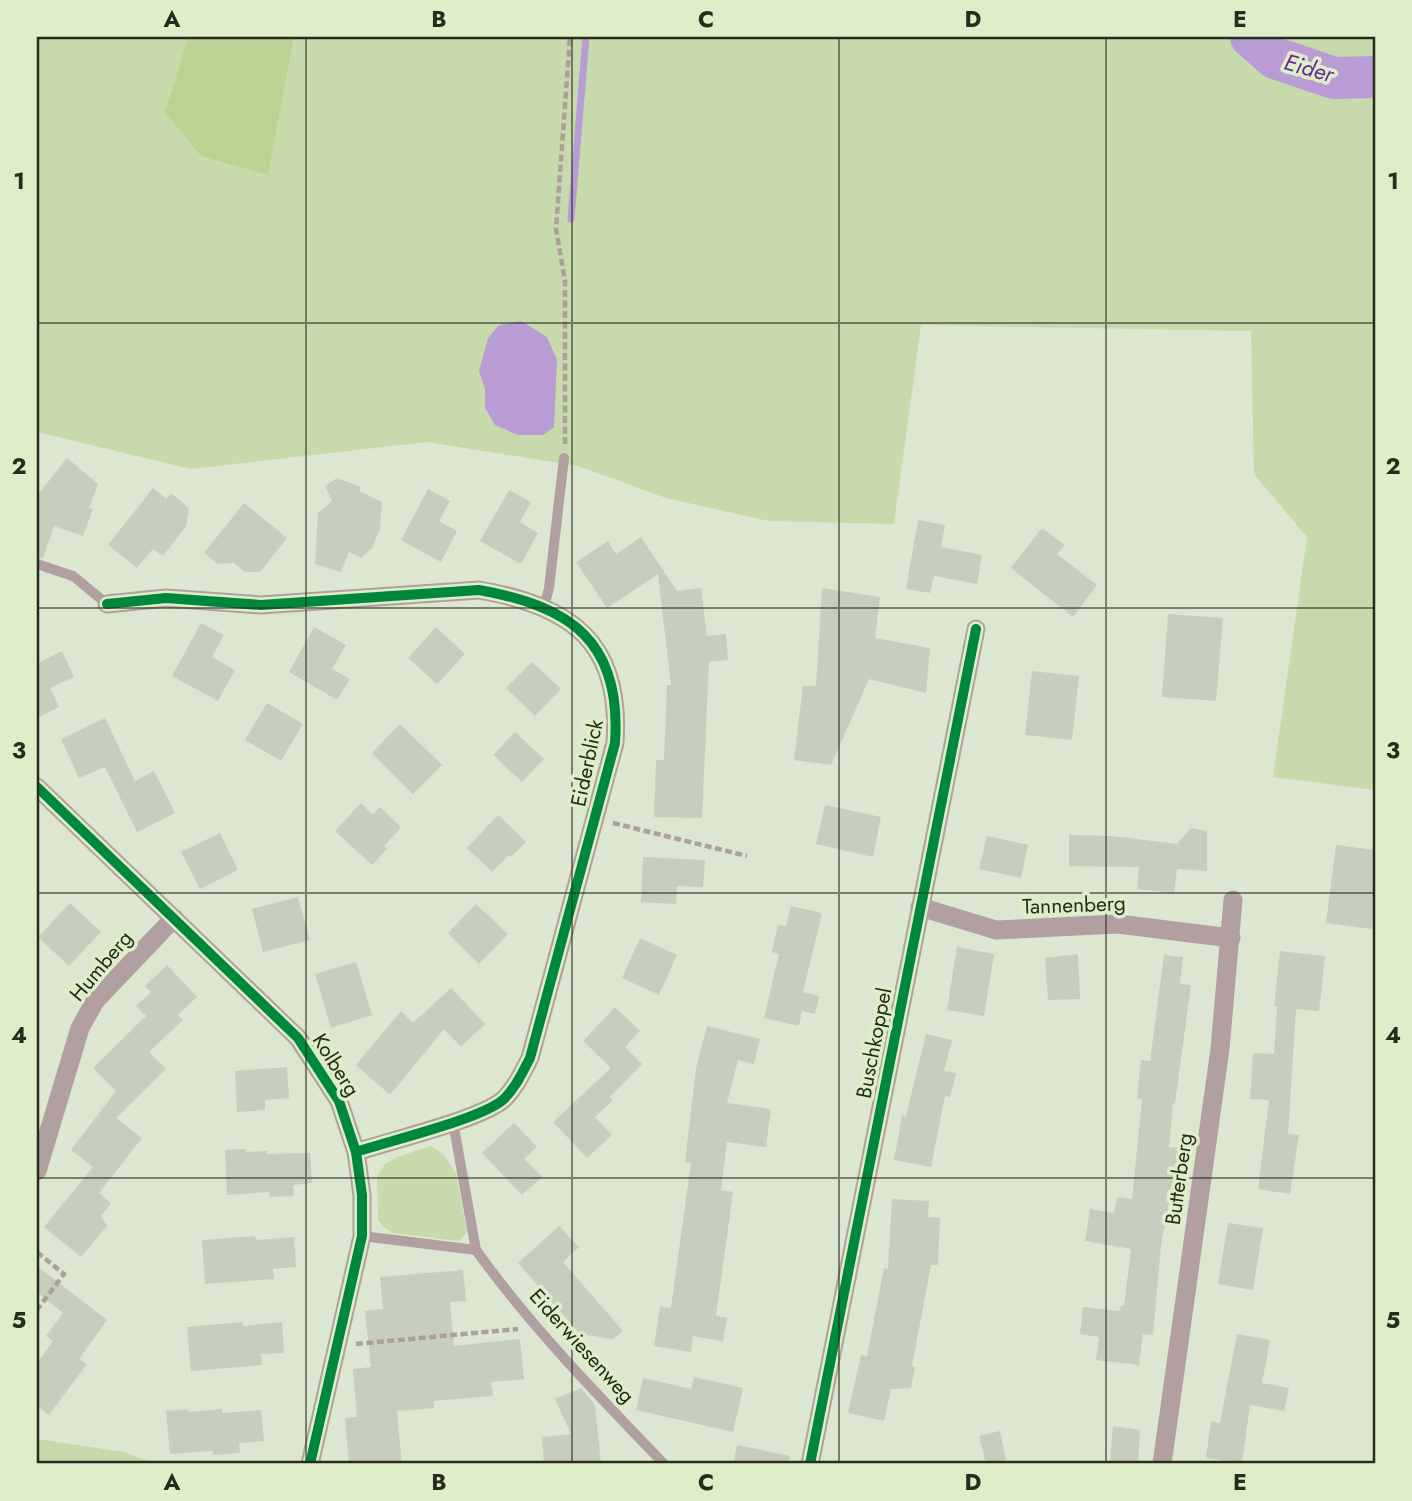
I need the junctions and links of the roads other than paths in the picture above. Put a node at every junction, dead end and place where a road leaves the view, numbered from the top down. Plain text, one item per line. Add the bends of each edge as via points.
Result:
1 (564, 458) road end
2 (37, 564) edge
3 (107, 604) joint
4 (544, 607) junction
5 (976, 629) dead end
6 (37, 787) edge
7 (1233, 900) dead end
8 (920, 907) junction
9 (174, 918) junction
10 (1231, 938) junction
11 (453, 1121) junction
12 (356, 1152) junction
13 (37, 1171) edge
14 (362, 1236) junction
15 (476, 1250) junction
16 (310, 1464) edge
17 (664, 1464) edge
18 (810, 1464) edge
19 (1162, 1464) edge

1 - 4 lane
2 - 3 lane via 73,576
3 - 4 street, Eiderblick via 166,598 261,605 479,590
4 - 11 street, Eiderblick via 577,627 598,652 612,682 615,743 530,1058 502,1101
5 - 8 street, Buschkoppel
6 - 9 street, Kolberg
7 - 10 street, Butterberg
8 - 10 street, Tannenberg via 996,930 1118,923
8 - 18 street, Buschkoppel
9 - 12 street, Kolberg via 298,1038 339,1101
9 - 13 street, Humberg via 95,1001 80,1028
10 - 19 street, Butterberg via 1220,1049
11 - 12 street, Eiderblick
11 - 15 lane
12 - 14 street, Kolberg
14 - 15 lane
14 - 16 street, Kolberg
15 - 17 lane, Eiderwiesenweg via 500,1284

